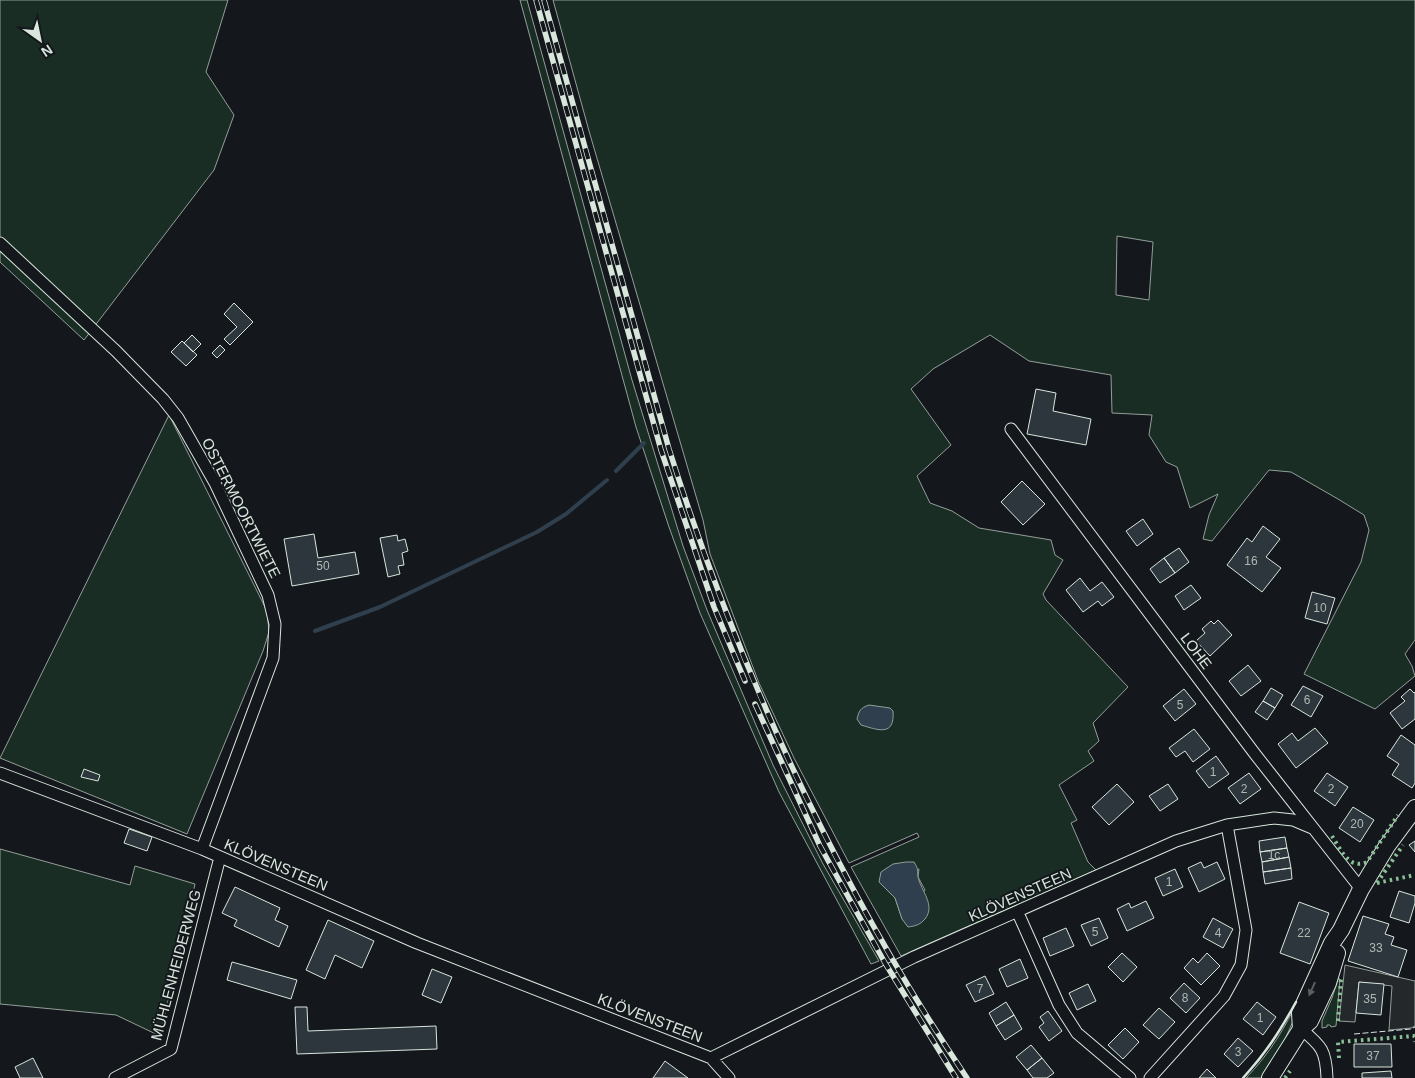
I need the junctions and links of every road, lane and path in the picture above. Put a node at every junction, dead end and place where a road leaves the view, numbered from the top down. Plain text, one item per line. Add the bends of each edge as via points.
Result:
1 (0, 243) edge
2 (1011, 429) dead end
3 (0, 773) edge
4 (1415, 808) edge
5 (1226, 825) junction
6 (1312, 828) junction
7 (202, 849) junction
8 (220, 857) junction
9 (1361, 889) junction
10 (1018, 913) junction
11 (1301, 1029) junction
12 (711, 1058) junction
13 (115, 1078) edge
14 (729, 1078) edge
15 (1130, 1078) edge
16 (1150, 1078) edge
17 (1270, 1078) edge
18 (1327, 1078) edge

1 - 7 street, OSTERMOORTWIETE via 164,399 215,483 268,595 275,624 273,658
2 - 6 street, LOHE
3 - 7 street, KLÖVENSTEEN
4 - 9 main road
5 - 6 street, KLÖVENSTEEN via 1274,818 1292,820
5 - 10 street, KLÖVENSTEEN via 1176,841
5 - 16 street via 1246,930 1241,965 1224,996
6 - 9 street, LOHE
7 - 8 street, KLÖVENSTEEN
8 - 12 street, KLÖVENSTEEN via 417,943
8 - 13 street, MÜHLENHEIDERWEG via 171,1049
9 - 11 main road via 1300,1013
10 - 12 street, KLÖVENSTEEN via 914,958
10 - 15 street via 1059,1005 1077,1033
11 - 17 main road
11 - 18 street via 1322,1049
12 - 14 street

